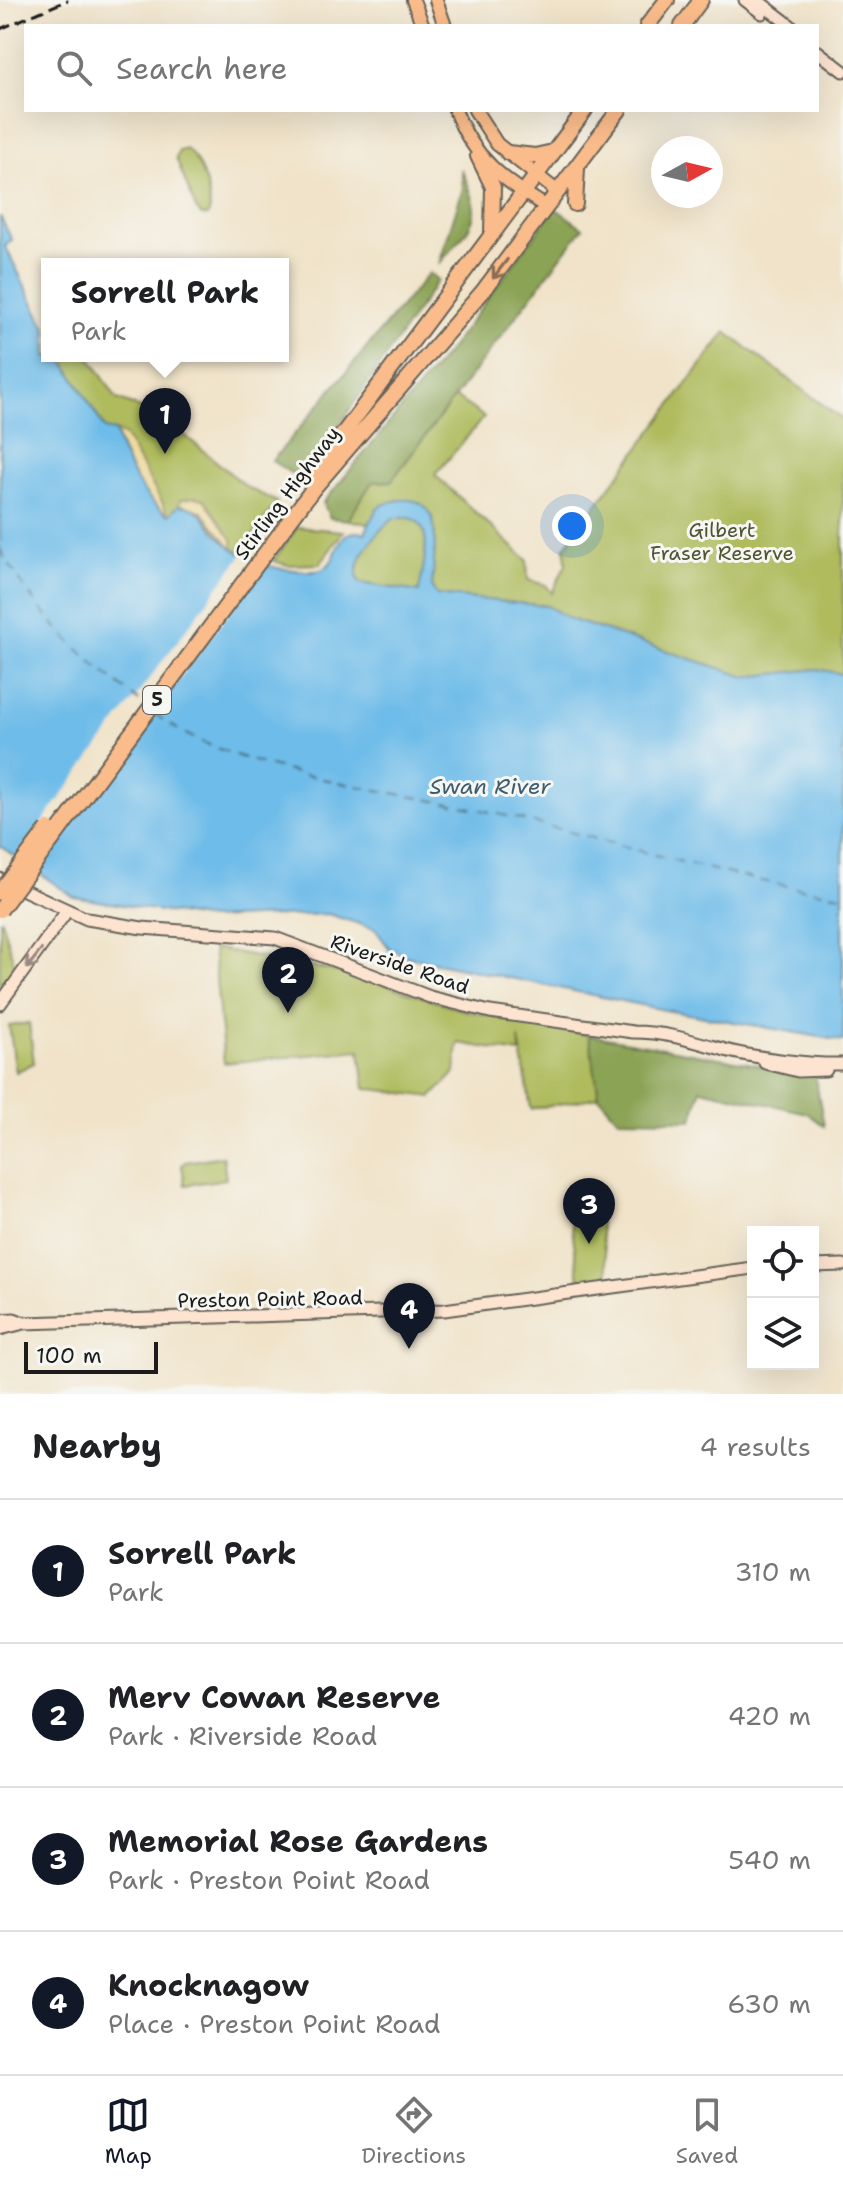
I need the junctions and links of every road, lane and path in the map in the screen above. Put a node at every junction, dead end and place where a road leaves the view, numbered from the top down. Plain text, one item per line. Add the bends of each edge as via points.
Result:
1 (413, 0) edge
2 (436, 0) edge
3 (667, 0) edge
4 (701, 0) edge
5 (745, 0) edge
6 (757, 0) edge
7 (420, 23) edge
8 (444, 24) edge
9 (649, 24) edge
10 (683, 24) edge
11 (775, 24) edge
12 (788, 24) edge
13 (819, 53) edge
14 (843, 71) edge
15 (456, 112) edge
16 (476, 112) edge
17 (583, 112) edge
18 (618, 112) edge
19 (553, 152) junction
20 (508, 153) junction
21 (478, 156) junction
22 (578, 165) junction
23 (535, 176) junction
24 (523, 192) junction
25 (558, 192) junction
26 (575, 204) dead end
27 (547, 207) junction
28 (492, 232) junction
29 (310, 486) junction
30 (0, 882) edge
31 (0, 893) edge
32 (0, 910) edge
33 (65, 915) junction
34 (0, 1004) edge
35 (843, 1067) edge
36 (843, 1265) edge
37 (819, 1266) edge
38 (747, 1269) edge
39 (0, 1320) edge
40 (24, 1323) junction
41 (0, 1329) edge

1 - 7 main road
2 - 8 main road
3 - 9 highway
4 - 10 highway
5 - 11 street
6 - 12 street
13 - 14 street
15 - 21 main road
16 - 20 main road
17 - 19 highway, Stirling Highway / 5
18 - 22 highway, Stirling Highway / 5
19 - 20 highway
19 - 23 highway, Stirling Highway / 5
20 - 23 main road
21 - 24 main road
21 - 28 highway via 493,187
22 - 25 highway, Stirling Highway / 5
22 - 26 highway
23 - 24 highway, Stirling Highway / 5
23 - 25 main road
24 - 27 main road
24 - 28 highway, Stirling Highway / 5
25 - 27 highway, Stirling Highway / 5
27 -> 29 highway, Stirling Highway / 5 via 484,290
28 - 29 highway, Stirling Highway / 5
29 - 31 highway, Stirling Highway / 5, bridge
29 - 32 highway, Stirling Highway / 5, bridge
30 - 33 street, Riverside Road
33 -> 34 street
33 - 35 street, Riverside Road via 111,925 275,938 430,997 490,1012 660,1032 770,1058
36 - 37 street
38 - 40 street, Preston Point Road via 429,1311
39 - 40 street, Preston Point Road
40 - 41 street, Preston Point Road

